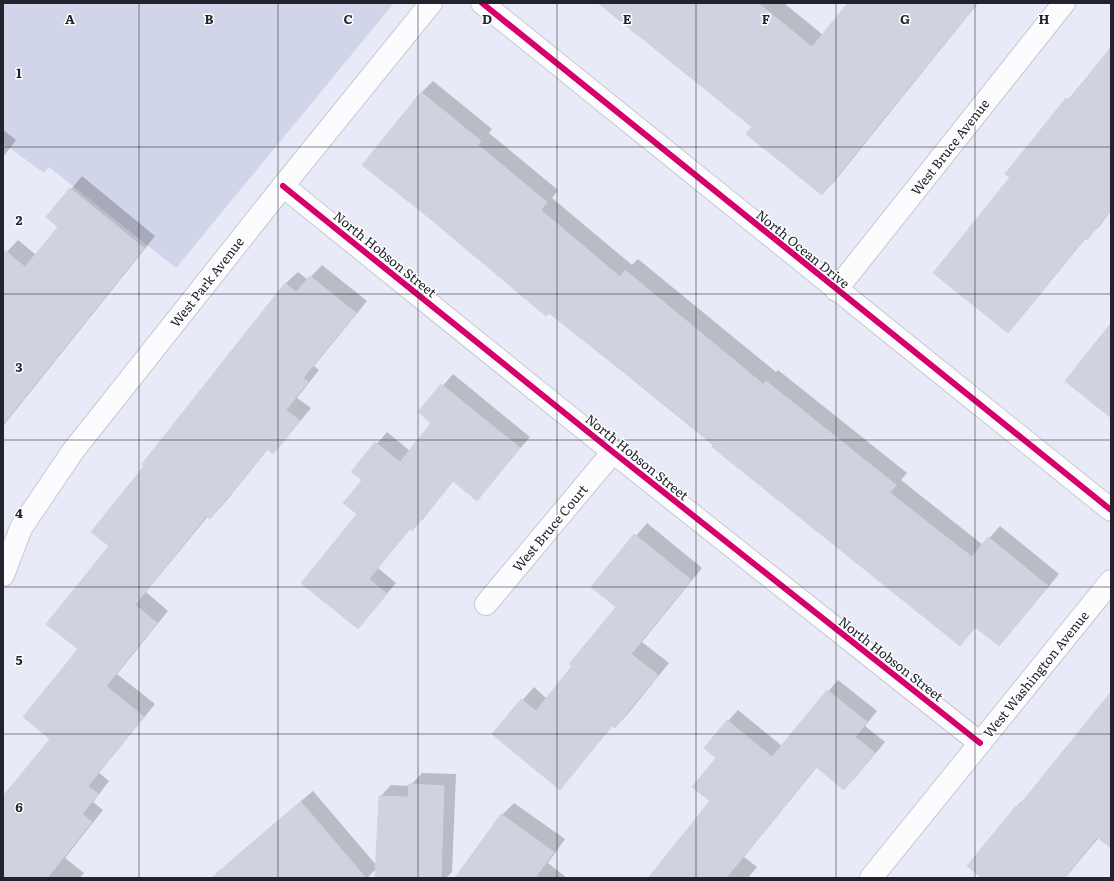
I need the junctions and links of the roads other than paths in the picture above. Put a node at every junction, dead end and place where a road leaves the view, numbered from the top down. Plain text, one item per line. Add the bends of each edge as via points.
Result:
1 (431, 3) edge
2 (482, 3) edge
3 (1064, 3) edge
4 (283, 186) junction
5 (836, 290) junction
6 (614, 452) junction
7 (1111, 510) edge
8 (3, 575) edge
9 (1111, 581) edge
10 (486, 604) dead end
11 (980, 743) junction
12 (871, 878) edge

1 - 4 street, West Park Avenue
2 - 5 street, North Ocean Drive
3 - 5 street, West Bruce Avenue
4 - 6 street, North Hobson Street
4 - 8 street, West Park Avenue via 73,451 21,528
5 - 7 street, North Ocean Drive
6 - 10 street, West Bruce Court
6 - 11 street, North Hobson Street
9 - 11 street, West Washington Avenue
11 - 12 street, West Washington Avenue

